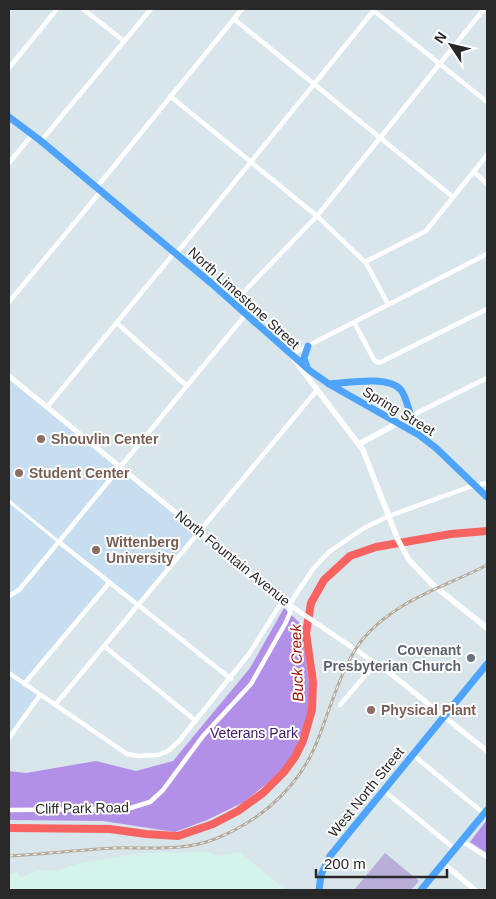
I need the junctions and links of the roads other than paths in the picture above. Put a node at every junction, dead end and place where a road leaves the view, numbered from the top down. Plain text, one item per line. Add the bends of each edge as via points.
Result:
1 (57, 9) edge
2 (83, 9) edge
3 (151, 9) edge
4 (242, 9) edge
5 (374, 9) edge
6 (484, 9) edge
7 (234, 19) junction
8 (124, 41) junction
9 (440, 64) junction
10 (9, 68) edge
11 (314, 84) junction
12 (170, 96) junction
13 (487, 102) edge
14 (9, 117) edge
15 (32, 135) junction
16 (380, 138) junction
17 (41, 142) junction
18 (487, 155) edge
19 (251, 162) junction
20 (9, 163) edge
21 (474, 172) junction
22 (487, 184) edge
23 (99, 189) junction
24 (453, 197) junction
25 (317, 216) junction
26 (176, 253) junction
27 (487, 254) edge
28 (365, 262) junction
29 (9, 302) edge
30 (234, 302) junction
31 (388, 304) junction
32 (487, 309) edge
33 (246, 314) junction
34 (354, 322) junction
35 (117, 323) junction
36 (308, 346) junction
37 (290, 355) junction
38 (309, 370) junction
39 (9, 376) edge
40 (487, 378) edge
41 (329, 384) junction
42 (187, 386) junction
43 (317, 390) junction
44 (47, 407) junction
45 (411, 416) junction
46 (359, 444) junction
47 (121, 467) junction
48 (487, 483) edge
49 (487, 497) edge
50 (9, 501) edge
51 (389, 516) junction
52 (199, 531) junction
53 (59, 542) junction
54 (109, 583) junction
55 (9, 596) edge
56 (282, 600) junction
57 (289, 604) junction
58 (137, 606) junction
59 (487, 628) edge
60 (104, 646) junction
61 (376, 663) junction
62 (487, 664) edge
63 (9, 673) edge
64 (231, 679) junction
65 (24, 684) junction
66 (40, 695) junction
67 (55, 705) junction
68 (340, 705) dead end
69 (444, 716) junction
70 (196, 721) junction
71 (9, 738) edge
72 (487, 751) edge
73 (413, 754) junction
74 (383, 790) junction
75 (9, 810) edge
76 (486, 813) edge
77 (462, 841) junction
78 (455, 849) junction
79 (487, 857) edge
80 (443, 863) junction
81 (319, 890) edge
82 (421, 890) edge
83 (475, 890) edge

1 - 10 street
2 - 8 street
3 - 8 street
4 - 7 street
5 - 9 street
5 - 11 street
6 - 9 street
7 - 11 street
7 - 12 street
8 - 17 street
9 - 13 street
9 - 16 street
11 - 16 street
11 - 19 street
12 - 19 street
12 - 23 street
14 - 15 main road, North Limestone Street
15 - 17 main road, North Limestone Street
15 - 20 street
16 - 24 street
16 - 25 street
17 - 23 main road, North Limestone Street
18 - 21 street
19 - 25 street
19 - 26 street
21 - 22 street
21 - 24 street
23 - 26 main road, North Limestone Street
23 - 29 street
24 - 28 street via 426,231
25 - 28 street
25 - 30 street
26 - 30 main road, North Limestone Street
26 - 35 street
27 - 31 street
28 - 31 street
30 - 33 main road, North Limestone Street
31 - 34 street
32 - 34 street via 379,363 374,360
33 - 37 main road, North Limestone Street
33 - 42 street
34 - 36 street
35 - 42 street
35 - 44 street
36 - 37 street
36 - 38 main road via 304,358
37 - 38 main road, Spring Street
37 - 43 main road, North Limestone Street
38 - 41 main road, Spring Street
39 - 44 street, North Fountain Avenue
40 - 45 street
41 - 45 main road via 392,383 403,393
41 - 49 main road, Spring Street via 419,435
42 - 47 street
43 - 46 main road, North Limestone Street
43 - 52 street
44 - 47 street, North Fountain Avenue
45 - 46 main road
46 - 51 main road, North Limestone Street
47 - 52 street, North Fountain Avenue
47 - 53 street
48 - 51 street
50 - 53 street
51 - 57 street via 364,528 330,552 313,569
51 - 59 main road, North Limestone Street via 409,560 432,584
52 - 56 street, North Fountain Avenue
52 - 58 street
53 - 54 street
53 - 55 street via 19,590
54 - 58 street
54 - 65 street
56 - 57 street, North Fountain Avenue
56 - 64 street
57 - 61 street, North Fountain Avenue
57 - 75 street, Cliff Park Road via 290,613 285,624 251,684 203,736 163,790 150,802 127,809
58 - 60 street
58 - 64 street
60 - 67 street
60 - 70 street
61 - 68 street
61 - 69 street, North Fountain Avenue
62 - 69 main road, West North Street
63 - 65 street
64 - 70 street
65 - 66 street
66 - 67 street
66 - 71 street
67 - 70 street via 132,756 158,755 168,751
69 - 72 street, North Fountain Avenue
69 - 73 main road, West North Street
73 - 74 main road, West North Street
73 - 76 street
74 - 78 street
74 - 81 main road, West North Street via 330,856 321,875
76 - 77 main road
77 - 78 main road
77 - 79 street
78 - 80 main road
80 - 82 main road
80 - 83 street

